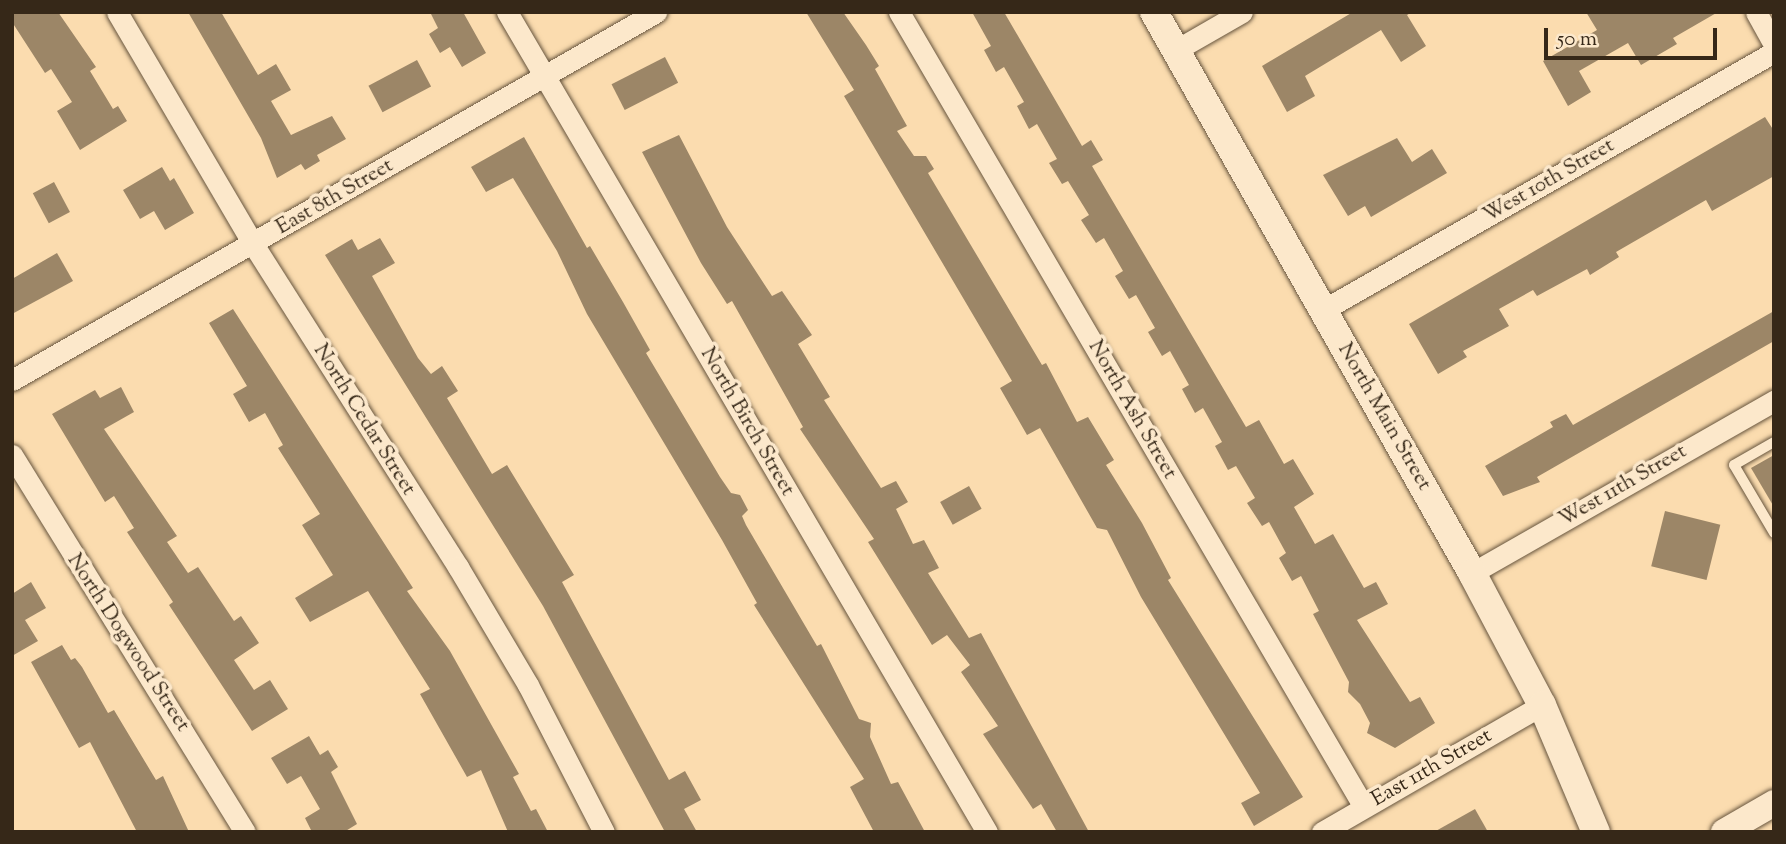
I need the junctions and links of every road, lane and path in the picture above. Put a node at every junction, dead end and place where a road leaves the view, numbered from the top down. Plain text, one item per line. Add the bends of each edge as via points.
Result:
1 (117, 12) edge
2 (507, 12) edge
3 (656, 12) edge
4 (899, 12) edge
5 (1154, 12) edge
6 (1242, 12) edge
7 (1755, 12) edge
8 (1774, 44) edge
9 (1175, 50) junction
10 (1774, 52) edge
11 (545, 77) junction
12 (253, 244) junction
13 (1324, 310) junction
14 (12, 380) edge
15 (1774, 401) edge
16 (1774, 442) edge
17 (12, 455) edge
18 (1769, 515) edge
19 (1774, 533) edge
20 (1472, 573) junction
21 (1542, 705) junction
22 (1774, 803) edge
23 (1364, 807) junction
24 (245, 832) edge
25 (604, 832) edge
26 (987, 832) edge
27 (1322, 832) edge
28 (1596, 832) edge
29 (1724, 832) edge

1 - 12 street, North Cedar Street
2 - 11 street, North Birch Street
3 - 11 street, East 8th Street
4 - 23 street, North Ash Street
5 - 9 main road, North Main Street
6 - 9 street
7 - 8 street
9 - 13 main road, North Main Street
10 - 13 street, West 10th Street
11 - 12 street, East 8th Street
11 - 26 street, North Birch Street
12 - 14 street, East 8th Street
12 - 25 street, North Cedar Street via 458,567 528,685
13 - 20 main road, North Main Street
15 - 20 street, West 11th Street
16 - 18 lane via 1734,465
17 - 24 street, North Dogwood Street
18 - 19 lane
20 - 21 main road, North Main Street
21 - 23 street, East 11th Street
21 - 28 main road, North Main Street
22 - 29 street
23 - 27 street, East 11th Street

